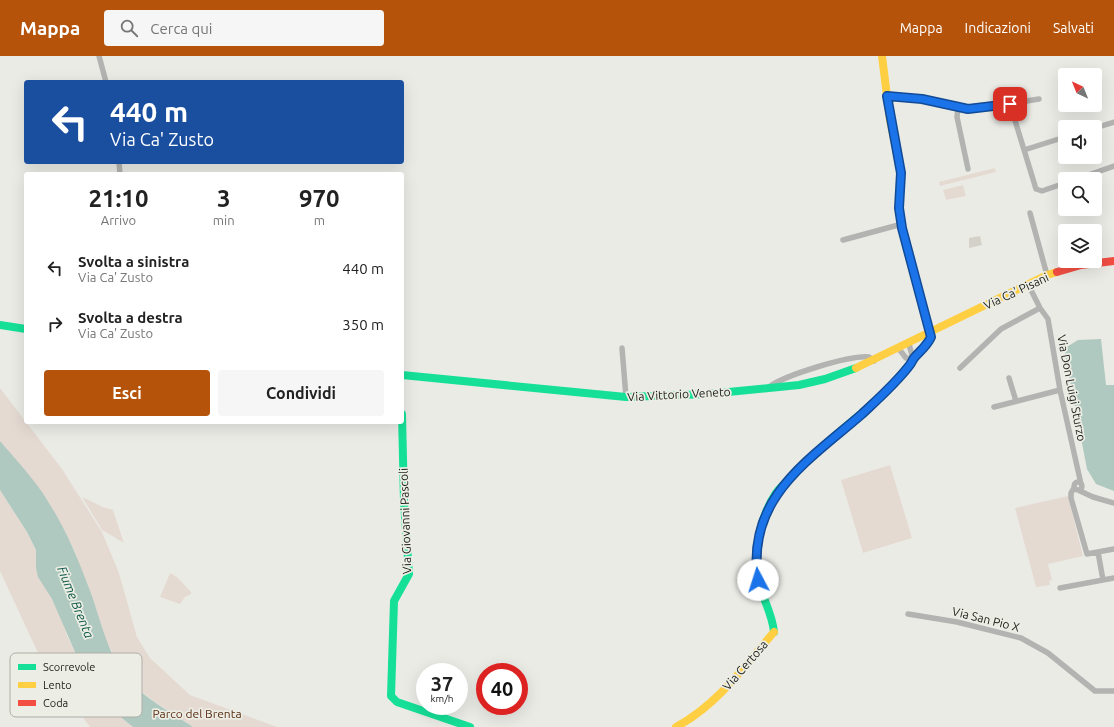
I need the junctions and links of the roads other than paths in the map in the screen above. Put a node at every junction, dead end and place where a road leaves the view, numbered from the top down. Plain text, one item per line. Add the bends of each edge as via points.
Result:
1 (99, 56) edge
2 (882, 56) edge
3 (105, 80) edge
4 (887, 96) junction
5 (1039, 99) dead end
6 (1010, 104) junction
7 (958, 107) junction
8 (1114, 122) edge
9 (1102, 126) edge
10 (1058, 139) edge
11 (1024, 150) junction
12 (1114, 166) edge
13 (968, 169) dead end
14 (1097, 172) edge
15 (1058, 185) edge
16 (1030, 213) dead end
17 (902, 224) junction
18 (843, 240) dead end
19 (1114, 261) edge
20 (1048, 276) junction
21 (1028, 284) junction
22 (1040, 308) junction
23 (0, 325) edge
24 (944, 326) joint
25 (24, 329) edge
26 (930, 333) junction
27 (911, 343) junction
28 (622, 348) dead end
29 (899, 349) junction
30 (915, 357) junction
31 (874, 361) junction
32 (960, 368) dead end
33 (404, 376) edge
34 (1009, 378) dead end
35 (767, 388) junction
36 (1060, 390) junction
37 (626, 397) junction
38 (1016, 401) junction
39 (994, 407) dead end
40 (402, 424) edge
41 (1078, 486) junction
42 (1114, 503) edge
43 (1114, 549) edge
44 (1098, 552) junction
45 (1114, 578) edge
46 (1103, 580) junction
47 (1060, 588) dead end
48 (908, 614) dead end
49 (1114, 691) edge
50 (470, 727) edge
51 (676, 727) edge

1 - 3 street
2 - 4 street
4 - 7 street via 922,99
4 - 17 street via 901,173 899,208
5 - 6 street
6 - 7 street via 976,109
6 - 11 street
7 - 13 street via 957,117
8 - 9 street
10 - 11 street
11 - 15 street via 1036,189 1042,191
12 - 14 street
16 - 20 street
17 - 18 street
17 - 26 street
19 - 20 street, Via Ca' Pisani via 1081,265
20 - 21 street, Via Ca' Pisani
21 - 22 street, Via Don Luigi Sturzo
21 - 24 street, Via Ca' Pisani
22 - 32 street via 1001,329
22 - 36 street, Via Don Luigi Sturzo via 1048,319
23 - 25 street
24 - 26 street, Via Vittorio Veneto
26 - 27 street, Via Vittorio Veneto
26 - 30 street, Via Certosa via 930,340
27 - 29 street, Via Vittorio Veneto
27 - 30 street
28 - 37 street
29 - 30 street via 906,358
29 - 31 street, Via Vittorio Veneto
30 - 51 street, Via Certosa via 880,397 812,455 776,493 761,527 756,566 774,632 713,701
31 - 35 street, Via Vittorio Veneto via 826,379
31 - 35 street via 864,356 843,359
33 - 37 street, Via Vittorio Veneto
34 - 38 street
35 - 37 street, Via Vittorio Veneto via 676,396
36 - 38 street
36 - 41 street, Via Don Luigi Sturzo via 1078,474
38 - 39 street
40 - 50 street, Via Giovanni Pascoli via 404,502 410,574 394,601 391,696 396,702
41 - 42 street via 1086,494
41 - 44 street, Via Don Luigi Sturzo via 1071,493 1071,498 1087,554
43 - 44 street
44 - 46 street
45 - 46 street
46 - 47 street
48 - 49 street, Via San Pio X via 956,622 1021,638 1048,653 1096,692

